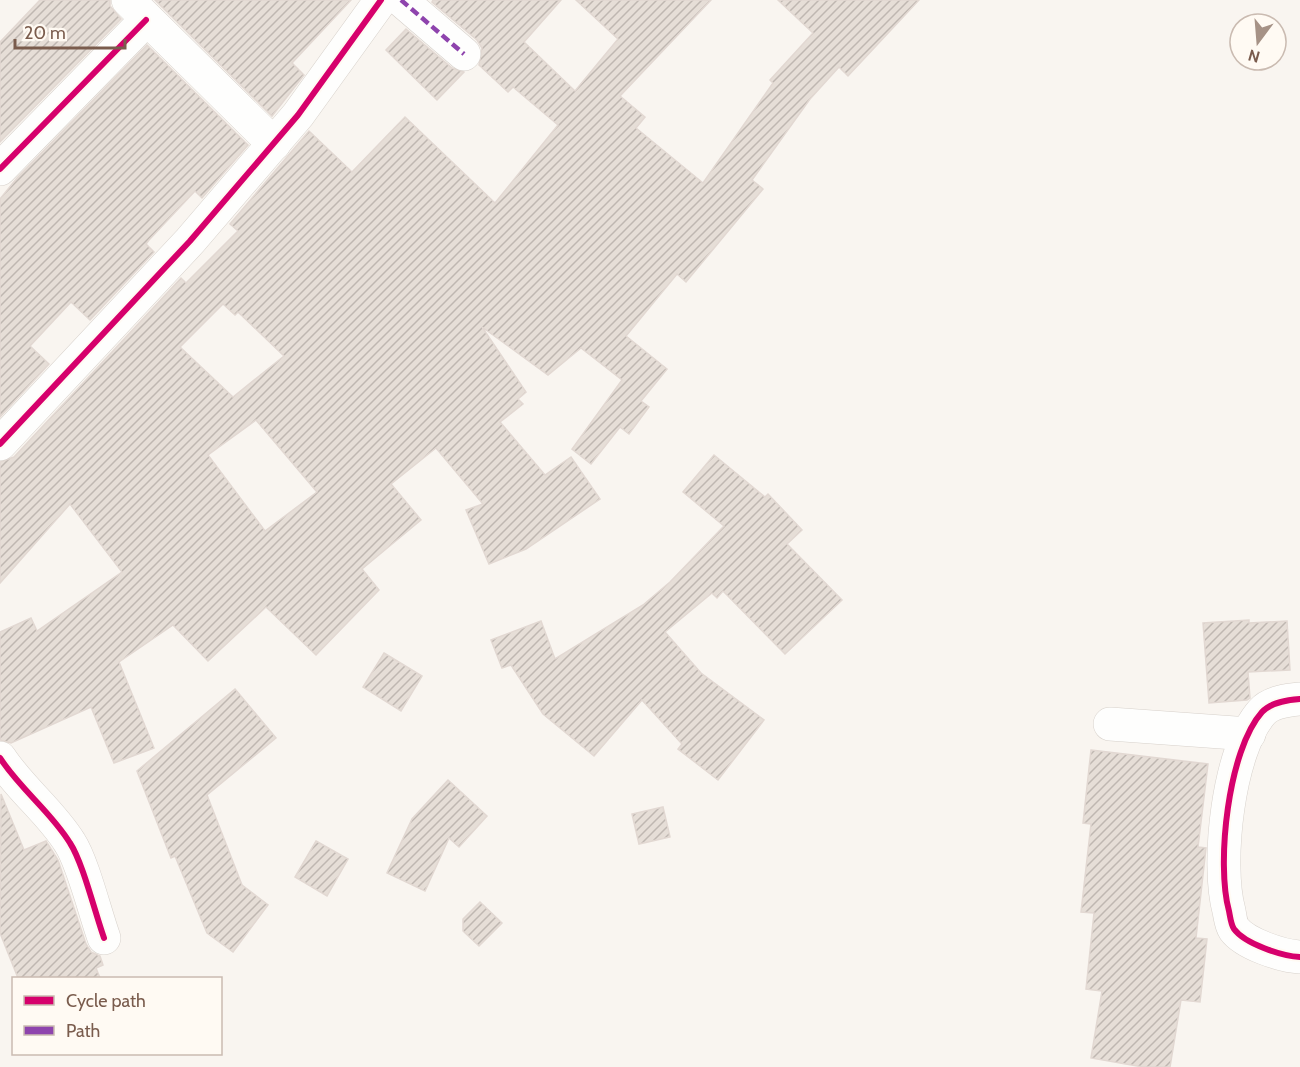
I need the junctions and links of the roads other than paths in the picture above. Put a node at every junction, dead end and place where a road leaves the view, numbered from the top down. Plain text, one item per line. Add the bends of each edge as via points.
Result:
1 (381, 0) edge
2 (401, 0) edge
3 (137, 10) edge
4 (464, 54) dead end
5 (274, 144) junction
6 (0, 169) edge
7 (0, 444) edge
8 (1300, 699) edge
9 (1110, 724) dead end
10 (1249, 734) junction
11 (0, 758) edge
12 (104, 938) dead end
13 (1300, 957) edge

1 - 5 street
2 - 4 street
3 - 5 street
3 - 6 street
5 - 7 street via 190,241
8 - 10 street via 1284,700 1263,711
9 - 10 street
10 - 13 street via 1228,804 1224,894 1233,928 1253,943 1286,956
11 - 12 street via 15,782 58,825 72,846

